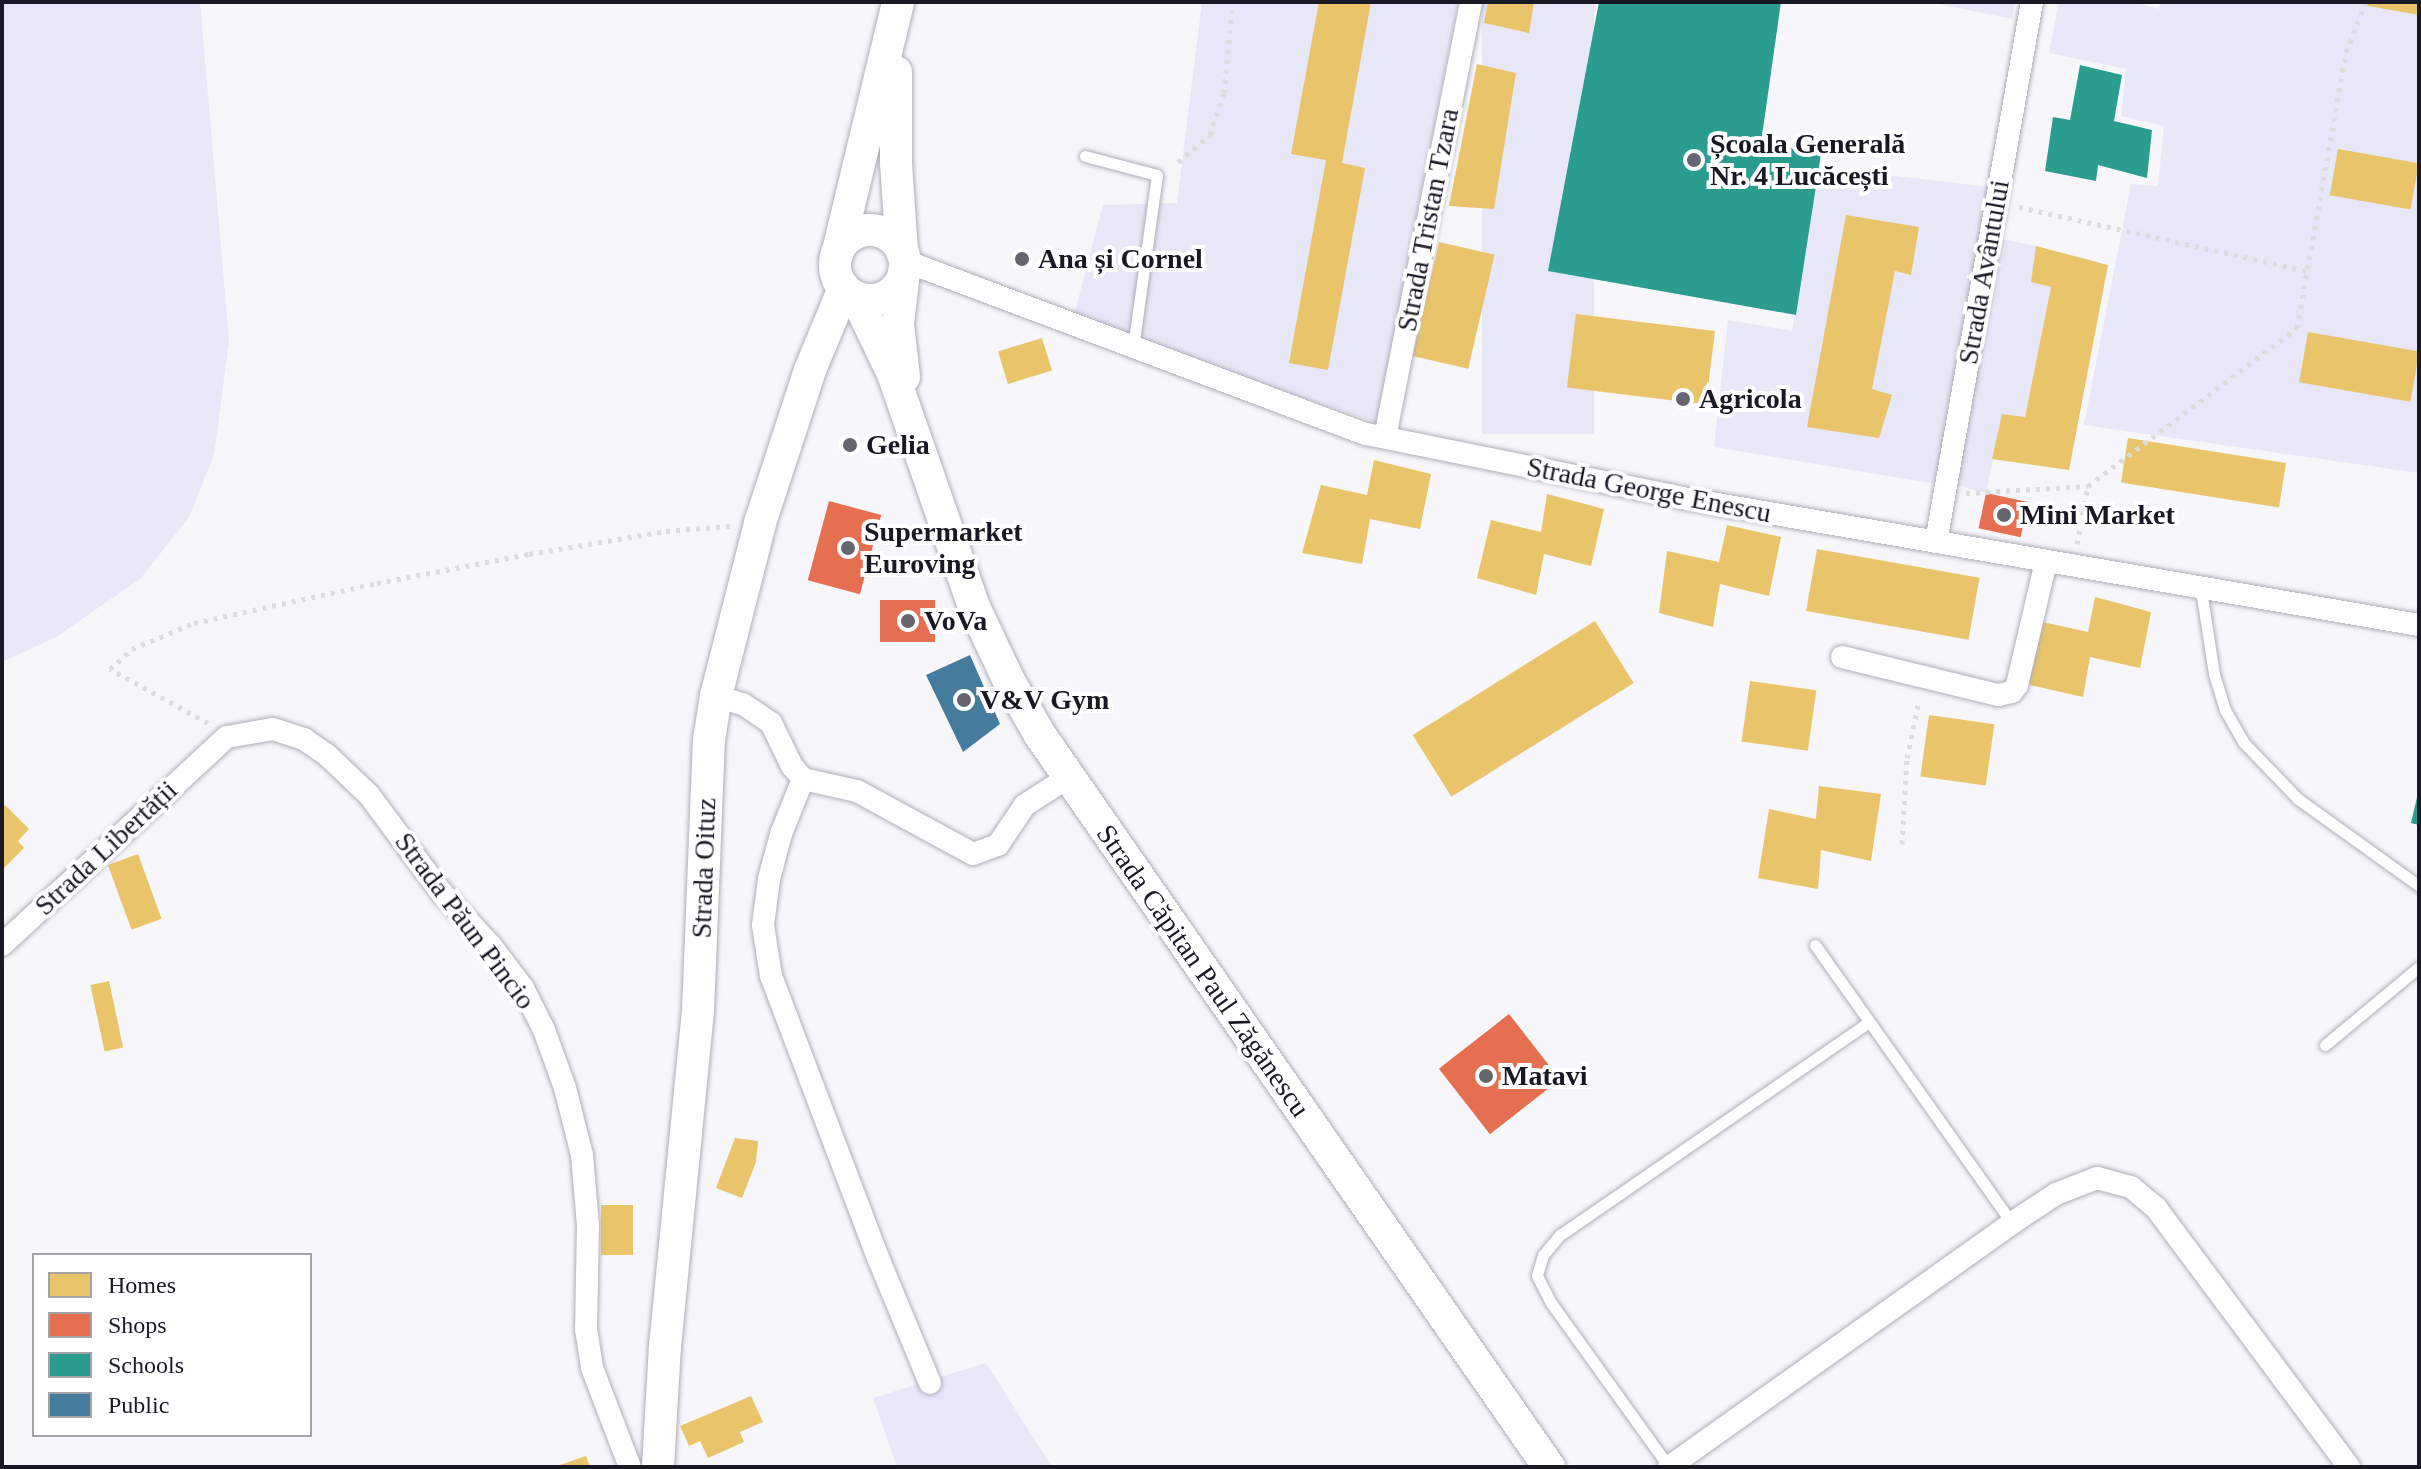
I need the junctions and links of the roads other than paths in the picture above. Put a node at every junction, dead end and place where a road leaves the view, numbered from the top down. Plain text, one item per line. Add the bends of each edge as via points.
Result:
1 (1471, 2) edge
2 (2032, 2) edge
3 (898, 4) edge
4 (1085, 156) dead end
5 (837, 255) junction
6 (904, 262) junction
7 (850, 292) junction
8 (1133, 347) junction
9 (1385, 437) junction
10 (917, 442) junction
11 (1936, 542) junction
12 (2046, 561) junction
13 (2201, 590) junction
14 (2419, 625) edge
15 (1842, 657) dead end
16 (716, 696) junction
17 (211, 752) joint
18 (1067, 778) junction
19 (803, 779) junction
20 (2419, 886) edge
21 (2, 945) edge
22 (1815, 945) dead end
23 (2419, 967) edge
24 (1869, 1022) junction
25 (2325, 1045) dead end
26 (2012, 1223) junction
27 (930, 1383) dead end
28 (630, 1467) edge
29 (658, 1467) edge
30 (1549, 1467) edge
31 (1669, 1467) edge
32 (2349, 1467) edge

1 - 9 street, Strada Tristan Tzara
2 - 11 street, Strada Avântului
3 - 5 main road, Strada Căpitan Paul Zăgănescu
3 - 6 main road, Strada Căpitan Paul Zăgănescu via 896,134
4 - 8 lane via 1157,175
5 - 6 main road via 849,237 868,230 889,236
5 - 7 main road, Strada Căpitan Paul Zăgănescu via 835,267
6 - 7 main road via 901,282 886,296 866,300
6 - 8 street, Strada George Enescu
6 - 10 main road, Strada Căpitan Paul Zăgănescu via 898,324
7 - 10 main road, Strada Căpitan Paul Zăgănescu via 889,364
7 - 16 main road, Strada Oituz via 810,370 760,523
8 - 9 street, Strada George Enescu
9 - 11 street, Strada George Enescu via 1682,498
10 - 18 main road, Strada Căpitan Paul Zăgănescu via 975,609 1009,681
11 - 12 street, Strada George Enescu
12 - 13 street, Strada George Enescu
12 - 15 street via 2012,692 1998,695
13 - 14 street, Strada George Enescu
13 - 20 lane via 2214,674 2225,710 2244,743 2298,799
16 - 19 street via 743,704 771,723
16 - 29 main road, Strada Oituz via 709,740 698,1012
17 - 21 street, Strada Libertății
17 - 28 street, Strada Păun Pincio via 227,737 273,729 304,739 327,755 369,795 419,866 523,988 565,1088 582,1155 588,1225 586,1329 592,1368
18 - 19 street via 1025,805 998,845 973,854 857,791
18 - 30 main road, Strada Căpitan Paul Zăgănescu
19 - 27 street via 769,879 763,925 771,976
22 - 24 lane
23 - 25 lane
24 - 26 lane
24 - 31 lane via 1560,1235 1543,1255 1537,1275 1551,1303
26 - 31 street
26 - 32 street via 2056,1194 2097,1178 2131,1187 2156,1208

